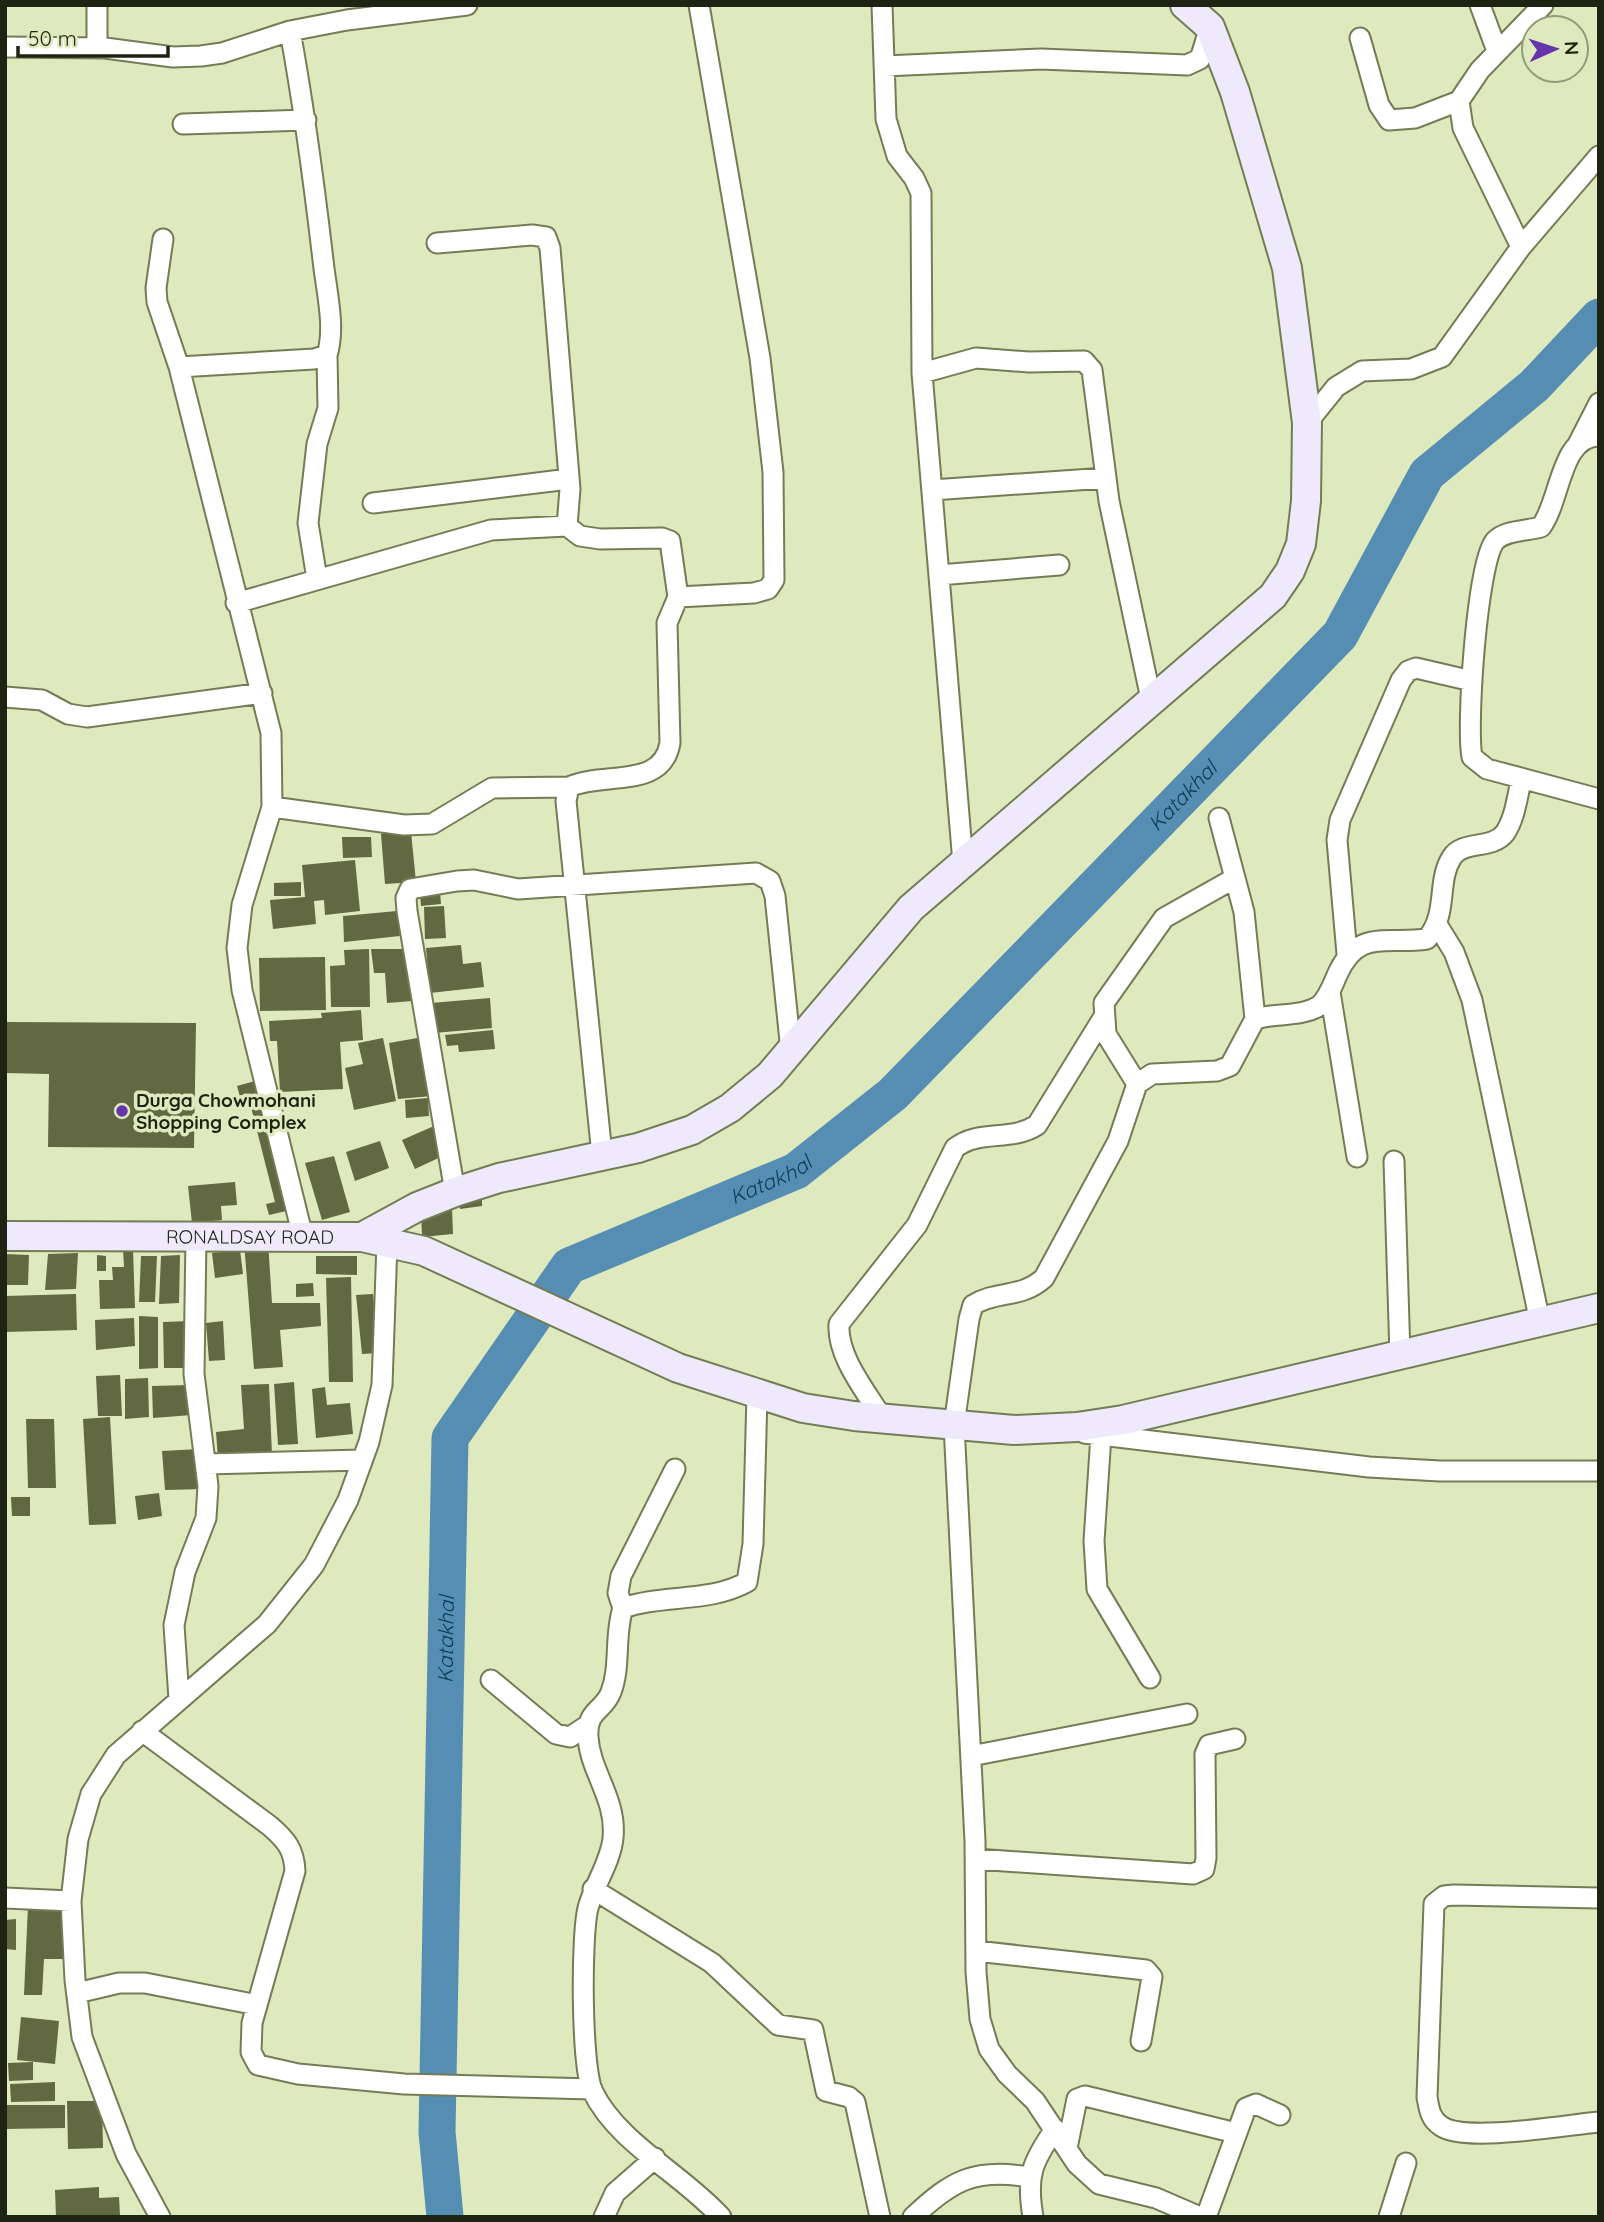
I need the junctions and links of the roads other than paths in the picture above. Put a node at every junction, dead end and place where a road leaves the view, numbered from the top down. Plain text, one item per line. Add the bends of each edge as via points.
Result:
1 (97, 5) edge
2 (467, 5) edge
3 (699, 5) edge
4 (881, 5) edge
5 (1185, 5) edge
6 (1480, 5) edge
7 (1544, 5) edge
8 (1210, 27) junction
9 (290, 32) junction
10 (1360, 38) dead end
11 (5, 47) edge
12 (97, 48) junction
13 (1497, 51) junction
14 (885, 66) junction
15 (1459, 100) junction
16 (306, 120) junction
17 (183, 124) dead end
18 (1599, 156) edge
19 (163, 239) dead end
20 (437, 243) dead end
21 (1521, 247) junction
22 (327, 355) junction
23 (179, 367) junction
24 (922, 373) junction
25 (1599, 403) edge
26 (1307, 423) junction
27 (1599, 436) edge
28 (1577, 444) junction
29 (1106, 478) junction
30 (569, 479) junction
31 (932, 490) junction
32 (373, 503) dead end
33 (567, 526) junction
34 (1059, 565) dead end
35 (939, 575) junction
36 (317, 579) junction
37 (678, 597) junction
38 (236, 603) junction
39 (1472, 681) junction
40 (262, 693) junction
41 (5, 697) edge
42 (1151, 699) junction
43 (1521, 780) junction
44 (569, 786) junction
45 (1599, 799) edge
46 (272, 807) junction
47 (1219, 818) dead end
48 (963, 863) junction
49 (1235, 878) junction
50 (574, 884) junction
51 (1438, 926) junction
52 (1347, 954) junction
53 (1329, 992) junction
54 (1103, 1018) junction
55 (1255, 1019) junction
56 (791, 1051) junction
57 (1138, 1084) junction
58 (602, 1155) junction
59 (1357, 1157) dead end
60 (1394, 1161) dead end
61 (455, 1192) junction
62 (5, 1236) edge
63 (196, 1236) junction
64 (303, 1237) junction
65 (374, 1240) junction
66 (1599, 1308) edge
67 (1540, 1322) junction
68 (1400, 1356) junction
69 (757, 1395) junction
70 (882, 1418) junction
71 (954, 1425) junction
72 (1045, 1428) junction
73 (1101, 1435) junction
74 (362, 1460) junction
75 (206, 1464) junction
76 (675, 1469) dead end
77 (1599, 1471) edge
78 (623, 1608) junction
79 (1150, 1678) dead end
80 (491, 1680) dead end
81 (179, 1699) junction
82 (1187, 1714) dead end
83 (588, 1725) junction
84 (142, 1731) junction
85 (1235, 1739) dead end
86 (971, 1756) junction
87 (976, 1859) junction
88 (593, 1889) junction
89 (5, 1898) edge
90 (1599, 1898) edge
91 (71, 1901) junction
92 (976, 1951) junction
93 (77, 1993) junction
94 (257, 2004) junction
95 (1140, 2041) dead end
96 (592, 2089) junction
97 (1280, 2115) dead end
98 (1599, 2122) edge
99 (1055, 2129) junction
100 (1236, 2133) junction
101 (1067, 2148) junction
102 (655, 2158) junction
103 (1406, 2163) dead end
104 (1029, 2177) junction
105 (160, 2217) edge
106 (604, 2217) edge
107 (721, 2217) edge
108 (880, 2217) edge
109 (913, 2217) edge
110 (1033, 2217) edge
111 (1200, 2217) edge
112 (1206, 2217) edge
113 (1389, 2217) edge

1 - 12 street
2 - 9 street
3 - 37 street via 760,358 773,472 774,580 768,589 754,593
4 - 14 street
5 - 8 street
6 - 13 street
7 - 13 street
8 - 14 street via 1200,59 1187,65 1041,59
8 - 26 street via 1235,92 1287,268
9 - 12 street via 201,56
9 - 16 street
10 - 15 street via 1379,105 1389,120 1415,118
11 - 12 street
13 - 15 street
14 - 24 street via 891,141 921,193
15 - 21 street via 1463,128
16 - 17 street
16 - 22 street via 328,302 331,342
18 - 21 street
19 - 23 street via 157,302
20 - 30 street via 546,237
21 - 26 street via 1442,357 1411,369 1362,371 1336,387
22 - 23 street
22 - 36 street via 328,408 317,444 308,523
23 - 38 street
24 - 29 street via 976,358 1084,361 1092,370
24 - 31 street
25 - 28 street
26 - 42 street via 1307,501 1301,544 1290,571 1273,596
27 - 28 street
28 - 39 street via 1567,457 1552,513 1541,527 1506,534 1495,542 1484,580
29 - 31 street
29 - 42 street
30 - 32 street
30 - 33 street
31 - 35 street
33 - 36 street via 491,530
33 - 37 street via 580,536 600,539 670,541
34 - 35 street
35 - 48 street
36 - 38 street
37 - 44 street via 667,623 668,759 640,775 583,780
38 - 40 street
39 - 43 street via 1472,757 1487,769
39 - 52 street via 1416,668 1401,680 1340,820 1338,859
40 - 41 street via 86,716 68,714 41,700
40 - 46 street via 271,733
42 - 48 street
43 - 45 street
43 - 51 street via 1512,820 1503,835 1454,854
44 - 46 street via 492,788 432,824 404,825
44 - 50 street via 566,802
46 - 64 street via 242,905 237,948 242,990
47 - 49 street
48 - 56 street via 911,908
49 - 54 street via 1164,918 1104,1003
49 - 55 street via 1249,943
50 - 56 street via 756,873 770,881
50 - 58 street
50 - 61 street via 518,889 457,881 410,889 406,898
51 - 52 street via 1427,939 1376,941
51 - 67 street via 1454,952 1472,1000
52 - 53 street
53 - 55 street via 1319,1005 1303,1012
53 - 59 street
54 - 57 street via 1116,1053
54 - 70 street via 1037,1125 1025,1133 978,1137 955,1147 917,1225 839,1324 843,1352
55 - 57 street via 1230,1066 1217,1071 1152,1074
56 - 58 street via 730,1108 692,1130
57 - 71 street via 1118,1141 1044,1278 1032,1289 985,1297 973,1305
58 - 61 street
60 - 68 street
61 - 65 street via 417,1207
62 - 63 street, RONALDSAY ROAD
63 - 64 street, RONALDSAY ROAD
63 - 75 street via 194,1374
64 - 65 street, RONALDSAY ROAD
65 - 69 street, RONALDSAY ROAD via 424,1251 678,1368
65 - 74 street via 382,1385
66 - 67 street, RONALDSAY ROAD
67 - 68 street, RONALDSAY ROAD
68 - 72 street, RONALDSAY ROAD via 1123,1420
69 - 70 street, RONALDSAY ROAD via 803,1408
69 - 78 street via 753,1544 747,1582 730,1591
70 - 71 street, RONALDSAY ROAD
71 - 72 street, RONALDSAY ROAD
71 - 86 street
72 - 73 street
73 - 77 street via 1369,1467
73 - 79 street via 1094,1541 1097,1590
74 - 75 street
74 - 81 street via 348,1500 314,1565 267,1624
75 - 81 street via 206,1518 186,1572 174,1625
76 - 78 street via 621,1576 618,1593
78 - 83 street via 617,1625 611,1691
80 - 83 street via 556,1734 570,1737
81 - 84 street
82 - 86 street
83 - 88 street via 588,1740 614,1820 613,1843
84 - 91 street via 116,1755 90,1794 78,1839
84 - 94 street via 289,1842 295,1871
85 - 87 street via 1209,1745 1205,1754 1204,1869 1193,1874
86 - 87 street
87 - 92 street
88 - 96 street via 585,1940 587,2065
88 - 108 street via 712,1963 778,2025 813,2030 826,2091 855,2102
89 - 91 street
90 - 98 street via 1454,1895 1434,1904 1427,2097 1430,2114 1440,2126 1457,2133
91 - 93 street
92 - 95 street via 1146,1970 1152,1977
92 - 99 street via 980,2019 989,2049
93 - 94 street via 131,1982
93 - 105 street via 82,2037 100,2090 126,2154
94 - 96 street via 251,2052 258,2065 298,2074 404,2084
96 - 102 street via 608,2117
97 - 100 street via 1256,2104 1246,2108
99 - 101 street
99 - 104 street via 1035,2158
100 - 101 street via 1085,2096 1077,2099
100 - 112 street
101 - 111 street via 1099,2184 1156,2198
102 - 106 street via 615,2193
102 - 107 street
103 - 113 street
104 - 109 street via 984,2173 933,2198
104 - 110 street

